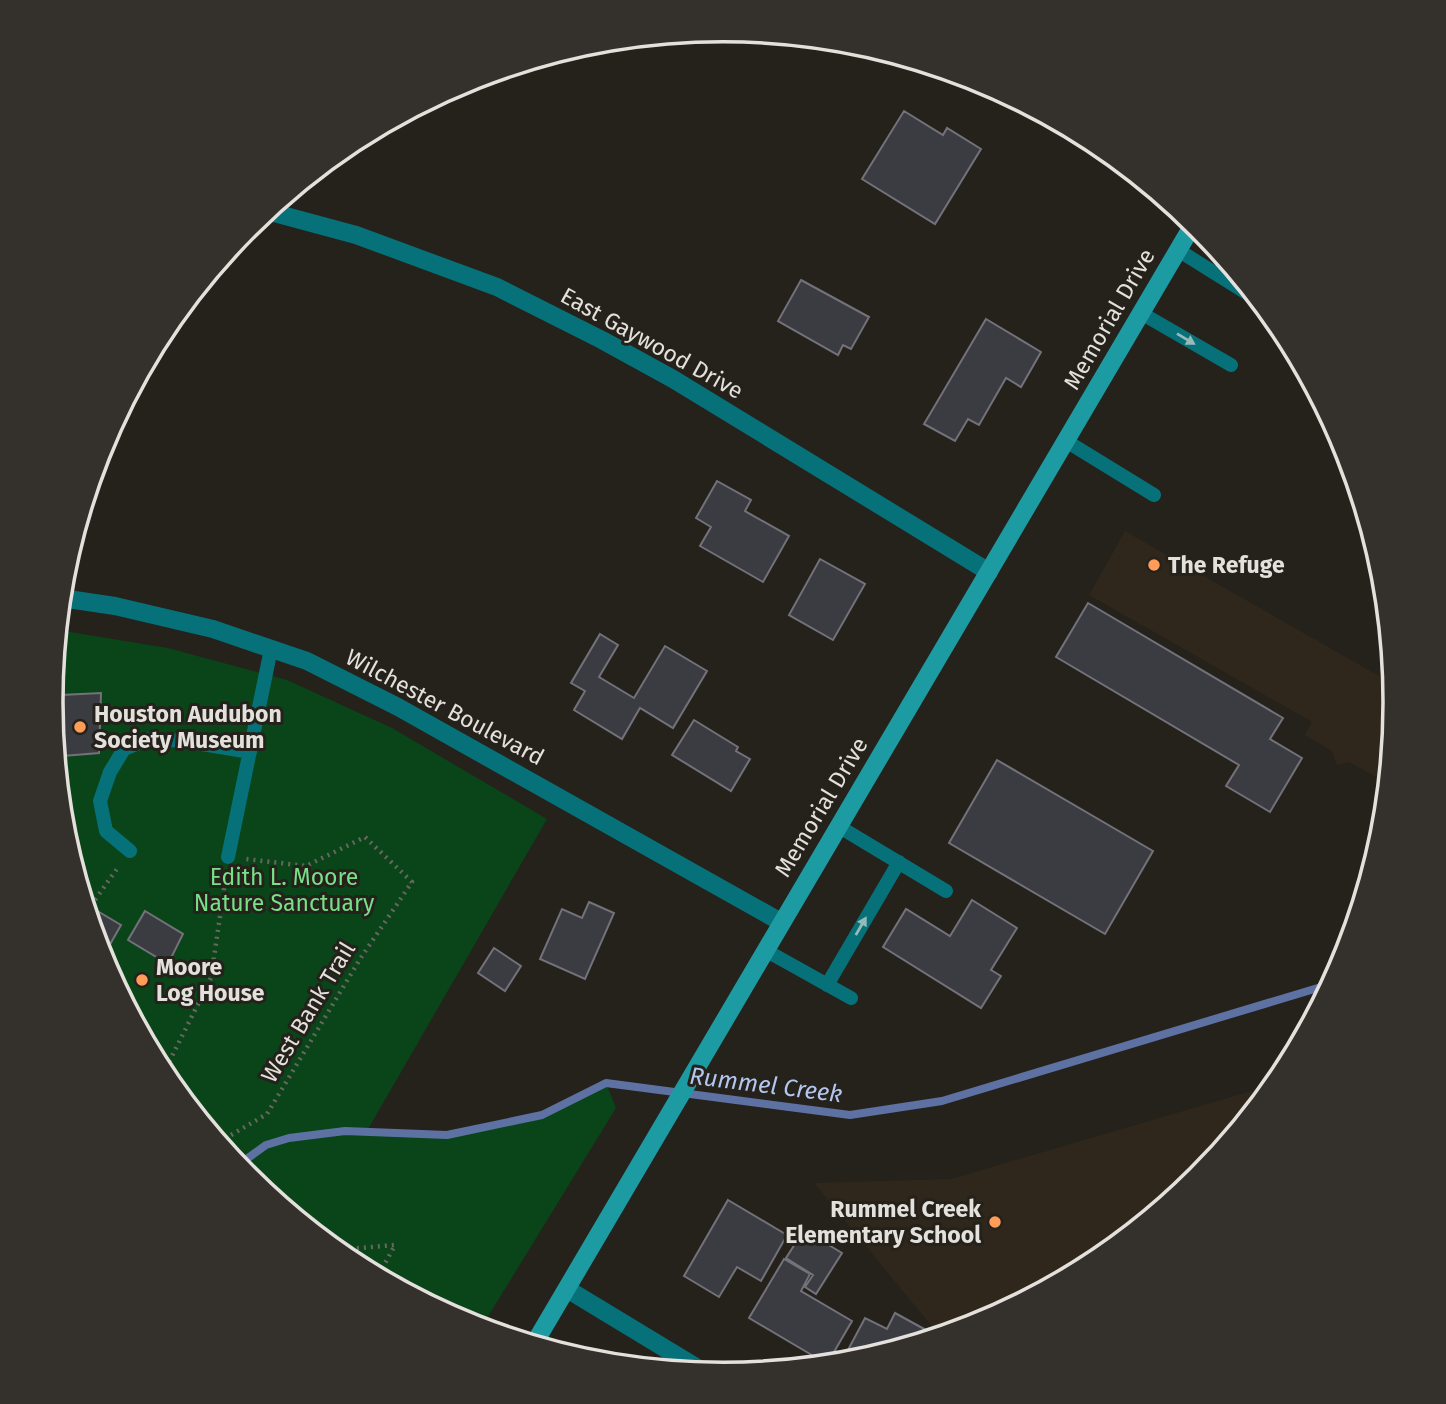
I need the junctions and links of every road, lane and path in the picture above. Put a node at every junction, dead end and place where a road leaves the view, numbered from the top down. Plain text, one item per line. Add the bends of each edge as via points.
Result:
1 (279, 214) edge
2 (1188, 233) edge
3 (1178, 250) junction
4 (1235, 285) edge
5 (1141, 313) junction
6 (1231, 365) dead end
7 (1066, 441) junction
8 (1154, 495) dead end
9 (989, 572) junction
10 (72, 600) edge
11 (271, 649) junction
12 (250, 752) junction
13 (838, 826) junction
14 (130, 850) joint
15 (228, 857) junction
16 (899, 862) junction
17 (946, 891) dead end
18 (94, 901) edge
19 (781, 922) junction
20 (765, 950) junction
21 (827, 985) junction
22 (851, 998) dead end
23 (169, 1061) edge
24 (227, 1137) edge
25 (353, 1249) edge
26 (383, 1268) edge
27 (566, 1289) junction
28 (539, 1336) edge
29 (686, 1361) edge

1 - 9 street, East Gaywood Drive via 356,235 509,293 673,379
2 - 3 main road, Memorial Drive
3 - 4 lane
3 - 5 main road, Memorial Drive
5 -> 6 lane
5 - 7 main road, Memorial Drive
7 - 8 lane
7 - 9 main road, Memorial Drive
9 - 13 main road, Memorial Drive
10 - 11 street, Wilchester Boulevard via 213,629
11 - 12 lane
11 - 19 street, Wilchester Boulevard via 398,707
12 - 14 lane via 149,739 124,749 100,801 106,831
12 - 15 lane
13 - 16 lane
13 - 19 main road, Memorial Drive
14 - 18 path
15 - 23 path via 211,978
15 - 24 path, West Bank Trail via 306,866 365,837 412,882 267,1114
16 - 17 lane
21 -> 16 lane
19 - 20 main road, Memorial Drive
20 - 21 lane
20 - 27 main road, Memorial Drive
21 - 22 lane
25 - 26 path via 395,1245
27 - 28 main road, Memorial Drive
27 - 29 street

